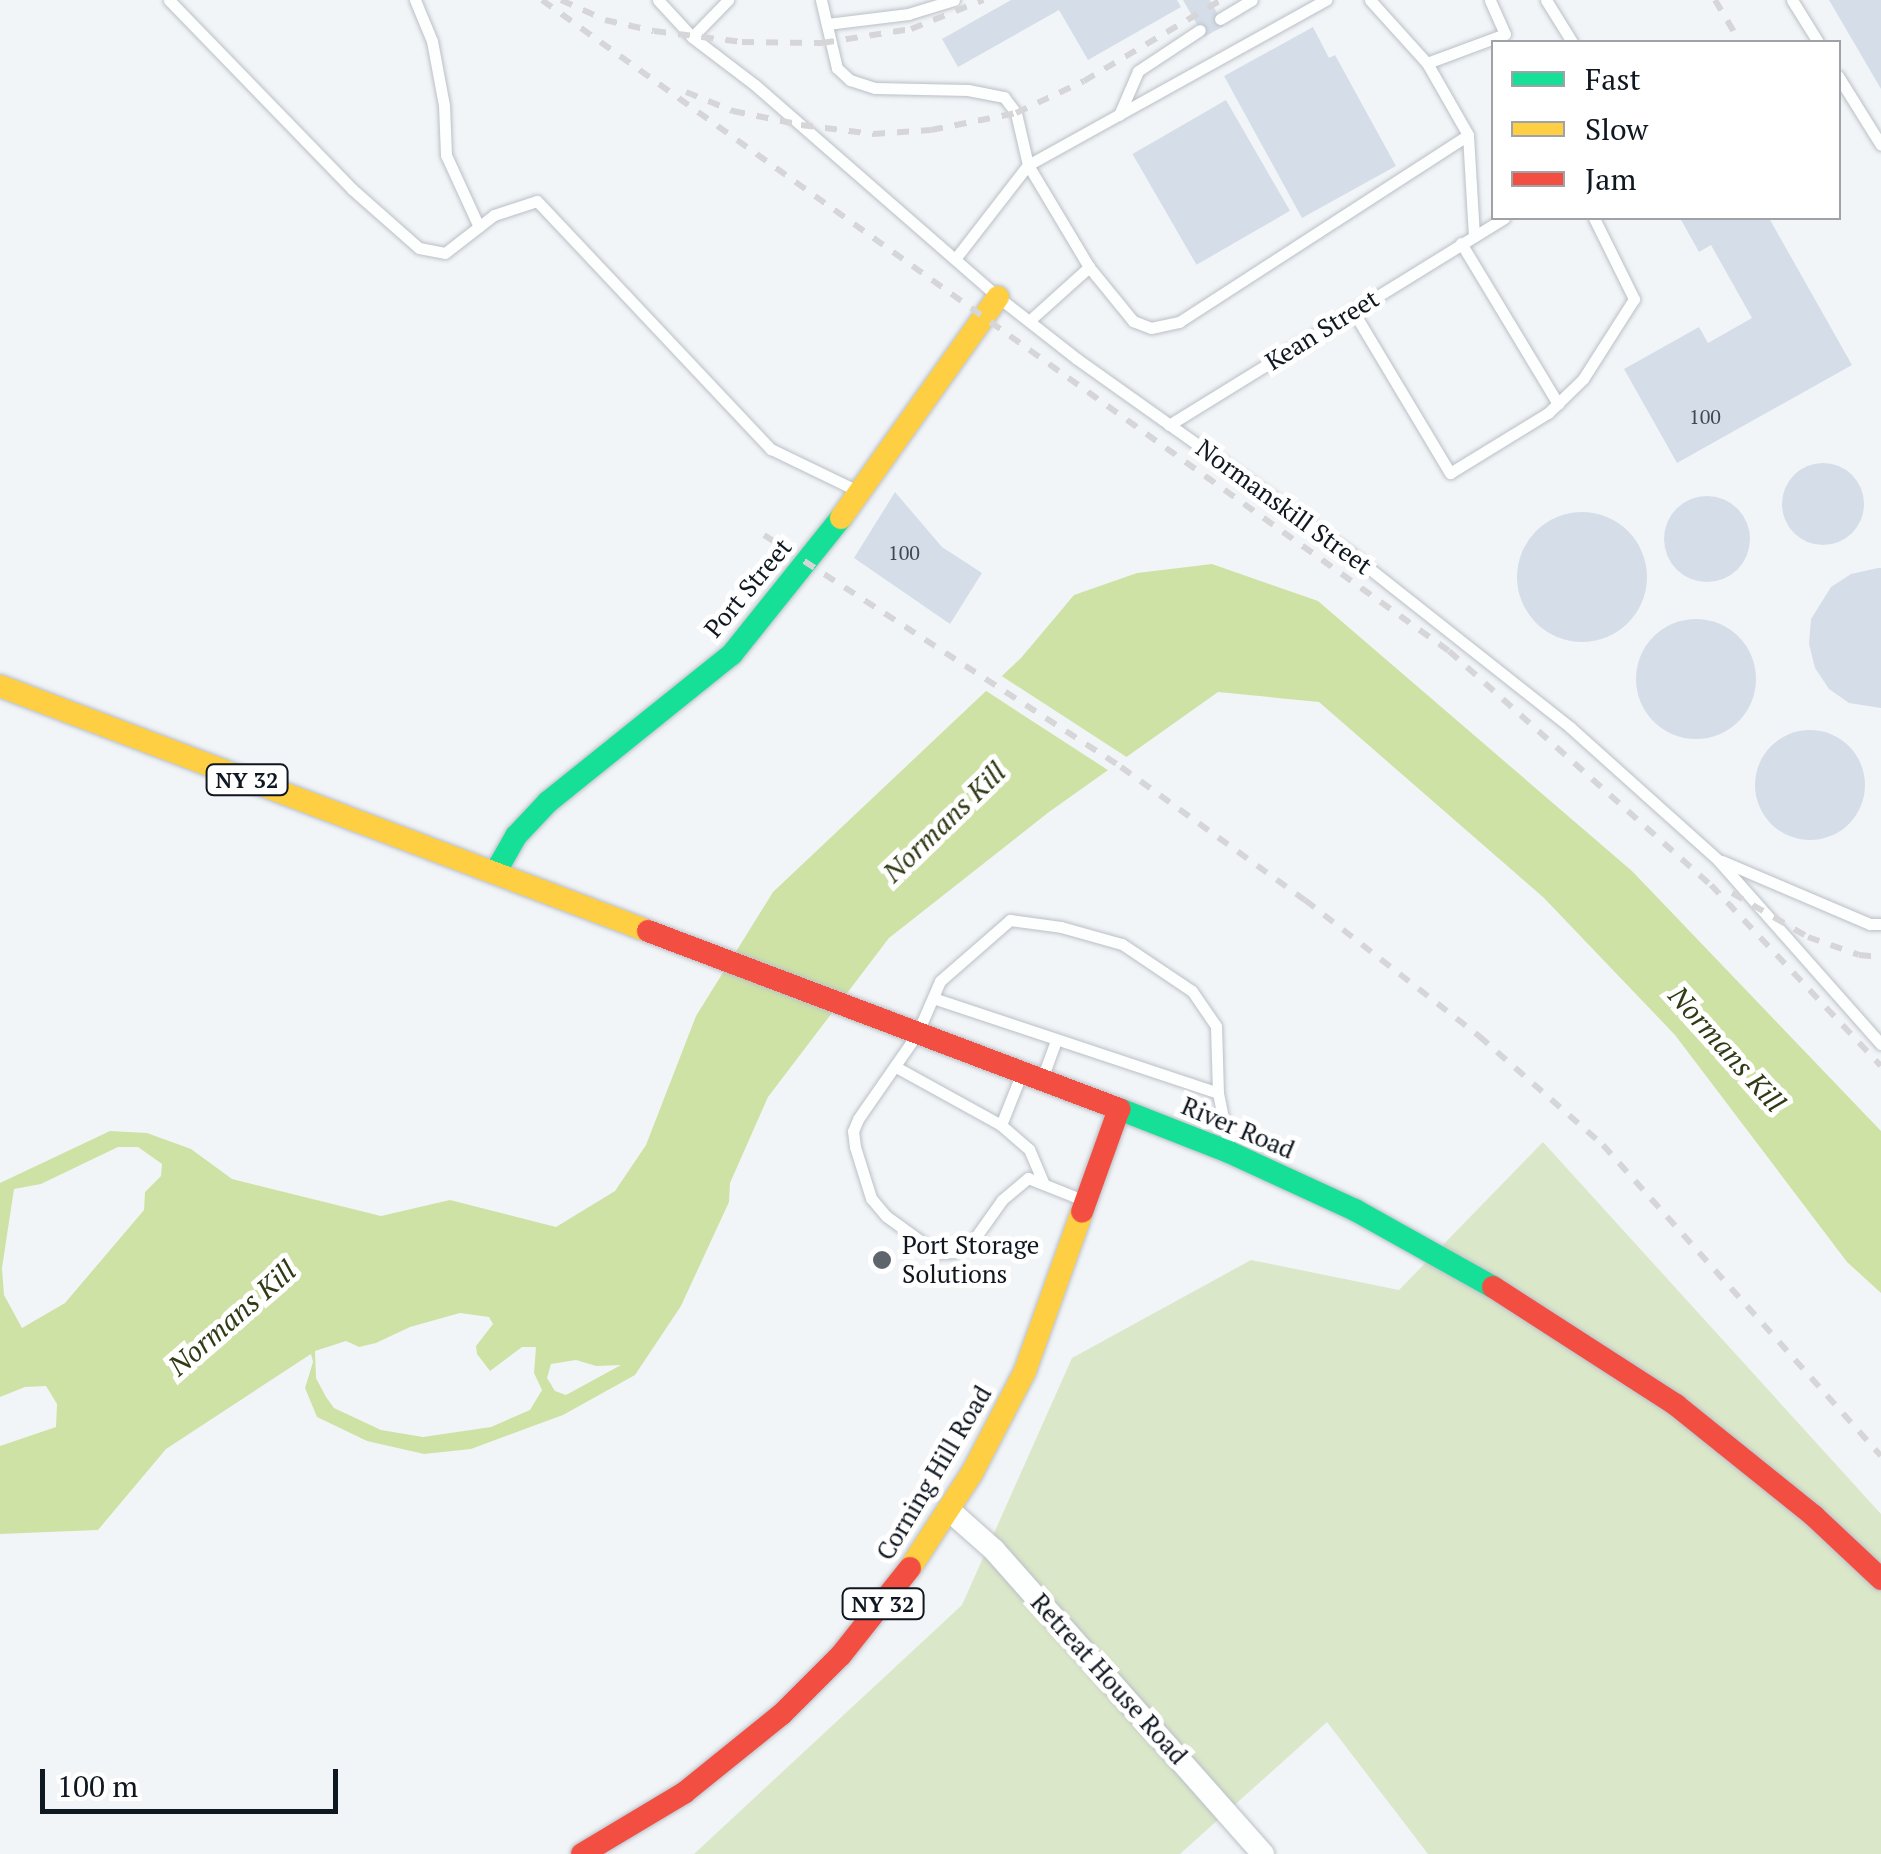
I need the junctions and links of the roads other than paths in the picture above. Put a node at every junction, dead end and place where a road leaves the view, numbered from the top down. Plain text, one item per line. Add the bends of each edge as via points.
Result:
1 (169, 0) edge
2 (416, 0) edge
3 (658, 0) edge
4 (728, 0) edge
5 (821, 0) edge
6 (954, 0) edge
7 (1252, 0) edge
8 (1302, 0) edge
9 (1370, 0) edge
10 (1490, 0) edge
11 (1546, 0) edge
12 (1792, 0) edge
13 (1322, 2) edge
14 (1220, 18) dead end
15 (828, 24) junction
16 (1200, 30) dead end
17 (692, 37) junction
18 (1508, 38) edge
19 (1571, 40) edge
20 (1817, 40) edge
21 (1491, 43) edge
22 (1428, 62) junction
23 (1841, 81) edge
24 (1119, 115) junction
25 (1468, 135) junction
26 (1881, 145) edge
27 (1028, 165) junction
28 (1501, 220) edge
29 (1595, 220) edge
30 (480, 227) junction
31 (1474, 236) junction
32 (1461, 243) junction
33 (955, 259) junction
34 (1089, 267) junction
35 (998, 296) junction
36 (1353, 311) junction
37 (1028, 321) junction
38 (1558, 404) junction
39 (1170, 425) junction
40 (858, 491) junction
41 (0, 686) edge
42 (1718, 860) junction
43 (495, 874) junction
44 (1881, 924) edge
45 (933, 998) junction
46 (917, 1034) junction
47 (1056, 1040) junction
48 (1881, 1044) edge
49 (896, 1067) junction
50 (1032, 1077) junction
51 (1218, 1093) junction
52 (1118, 1109) junction
53 (1001, 1125) junction
54 (1229, 1152) junction
55 (1044, 1182) junction
56 (1087, 1202) junction
57 (949, 1510) junction
58 (1881, 1579) edge
59 (582, 1854) edge
60 (1263, 1854) edge

1 - 30 lane via 352,189 419,248 445,254
2 - 30 lane via 432,41 446,156
3 - 17 lane, Normanskill Street
4 - 17 lane
5 - 15 lane
6 - 15 lane via 908,14
7 - 14 lane
8 - 13 lane
9 - 22 lane
10 - 18 lane
11 - 19 lane
12 - 20 lane
13 - 24 lane
15 - 27 lane via 837,68 850,80 875,88 1004,97 1016,113
16 - 24 lane via 1138,71
17 - 33 lane, Normanskill Street
21 - 22 lane
22 - 25 lane
23 - 26 lane
24 - 27 lane
25 - 31 lane
25 - 34 lane via 1180,322 1151,328 1133,321
27 - 33 lane
27 - 34 lane
28 - 31 lane, Kean Street
29 - 38 lane via 1634,299 1583,379
30 - 40 lane via 494,215 537,201 770,449
31 - 32 lane, Kean Street
32 - 36 lane, Kean Street
32 - 38 lane
33 - 35 lane, Normanskill Street
34 - 37 lane
35 - 37 lane, Normanskill Street
35 - 40 main road, Port Street
36 - 38 lane via 1450,473
36 - 39 lane, Kean Street
37 - 39 lane, Normanskill Street
39 - 42 lane, Normanskill Street via 1454,632
40 - 43 main road, Port Street via 732,654 548,802 516,836
41 - 43 main road, NY 32
42 - 44 lane
42 - 48 lane, Normanskill Street
43 - 46 main road, River Road / NY 32
45 - 46 lane
45 - 47 lane
45 - 51 lane via 940,982 1010,920 1122,944 1192,991 1216,1026
46 - 49 lane
46 - 50 main road, River Road / NY 32
47 - 50 lane
47 - 51 lane
49 - 53 lane
49 - 55 lane via 853,1132 871,1198 886,1216 937,1253 954,1252 972,1242 1018,1182
50 - 52 main road, River Road / NY 32
50 - 53 lane
51 - 54 lane
52 - 54 main road, River Road
52 - 56 main road, Corning Hill Road / NY 32
53 - 55 lane via 1029,1149
54 - 58 main road, River Road via 1466,1270 1676,1406
55 - 56 lane
56 - 57 main road, Corning Hill Road / NY 32 via 1025,1370
57 - 59 main road, Corning Hill Road / NY 32 via 868,1624 792,1704 684,1793
57 - 60 street, Retreat House Road via 994,1550

